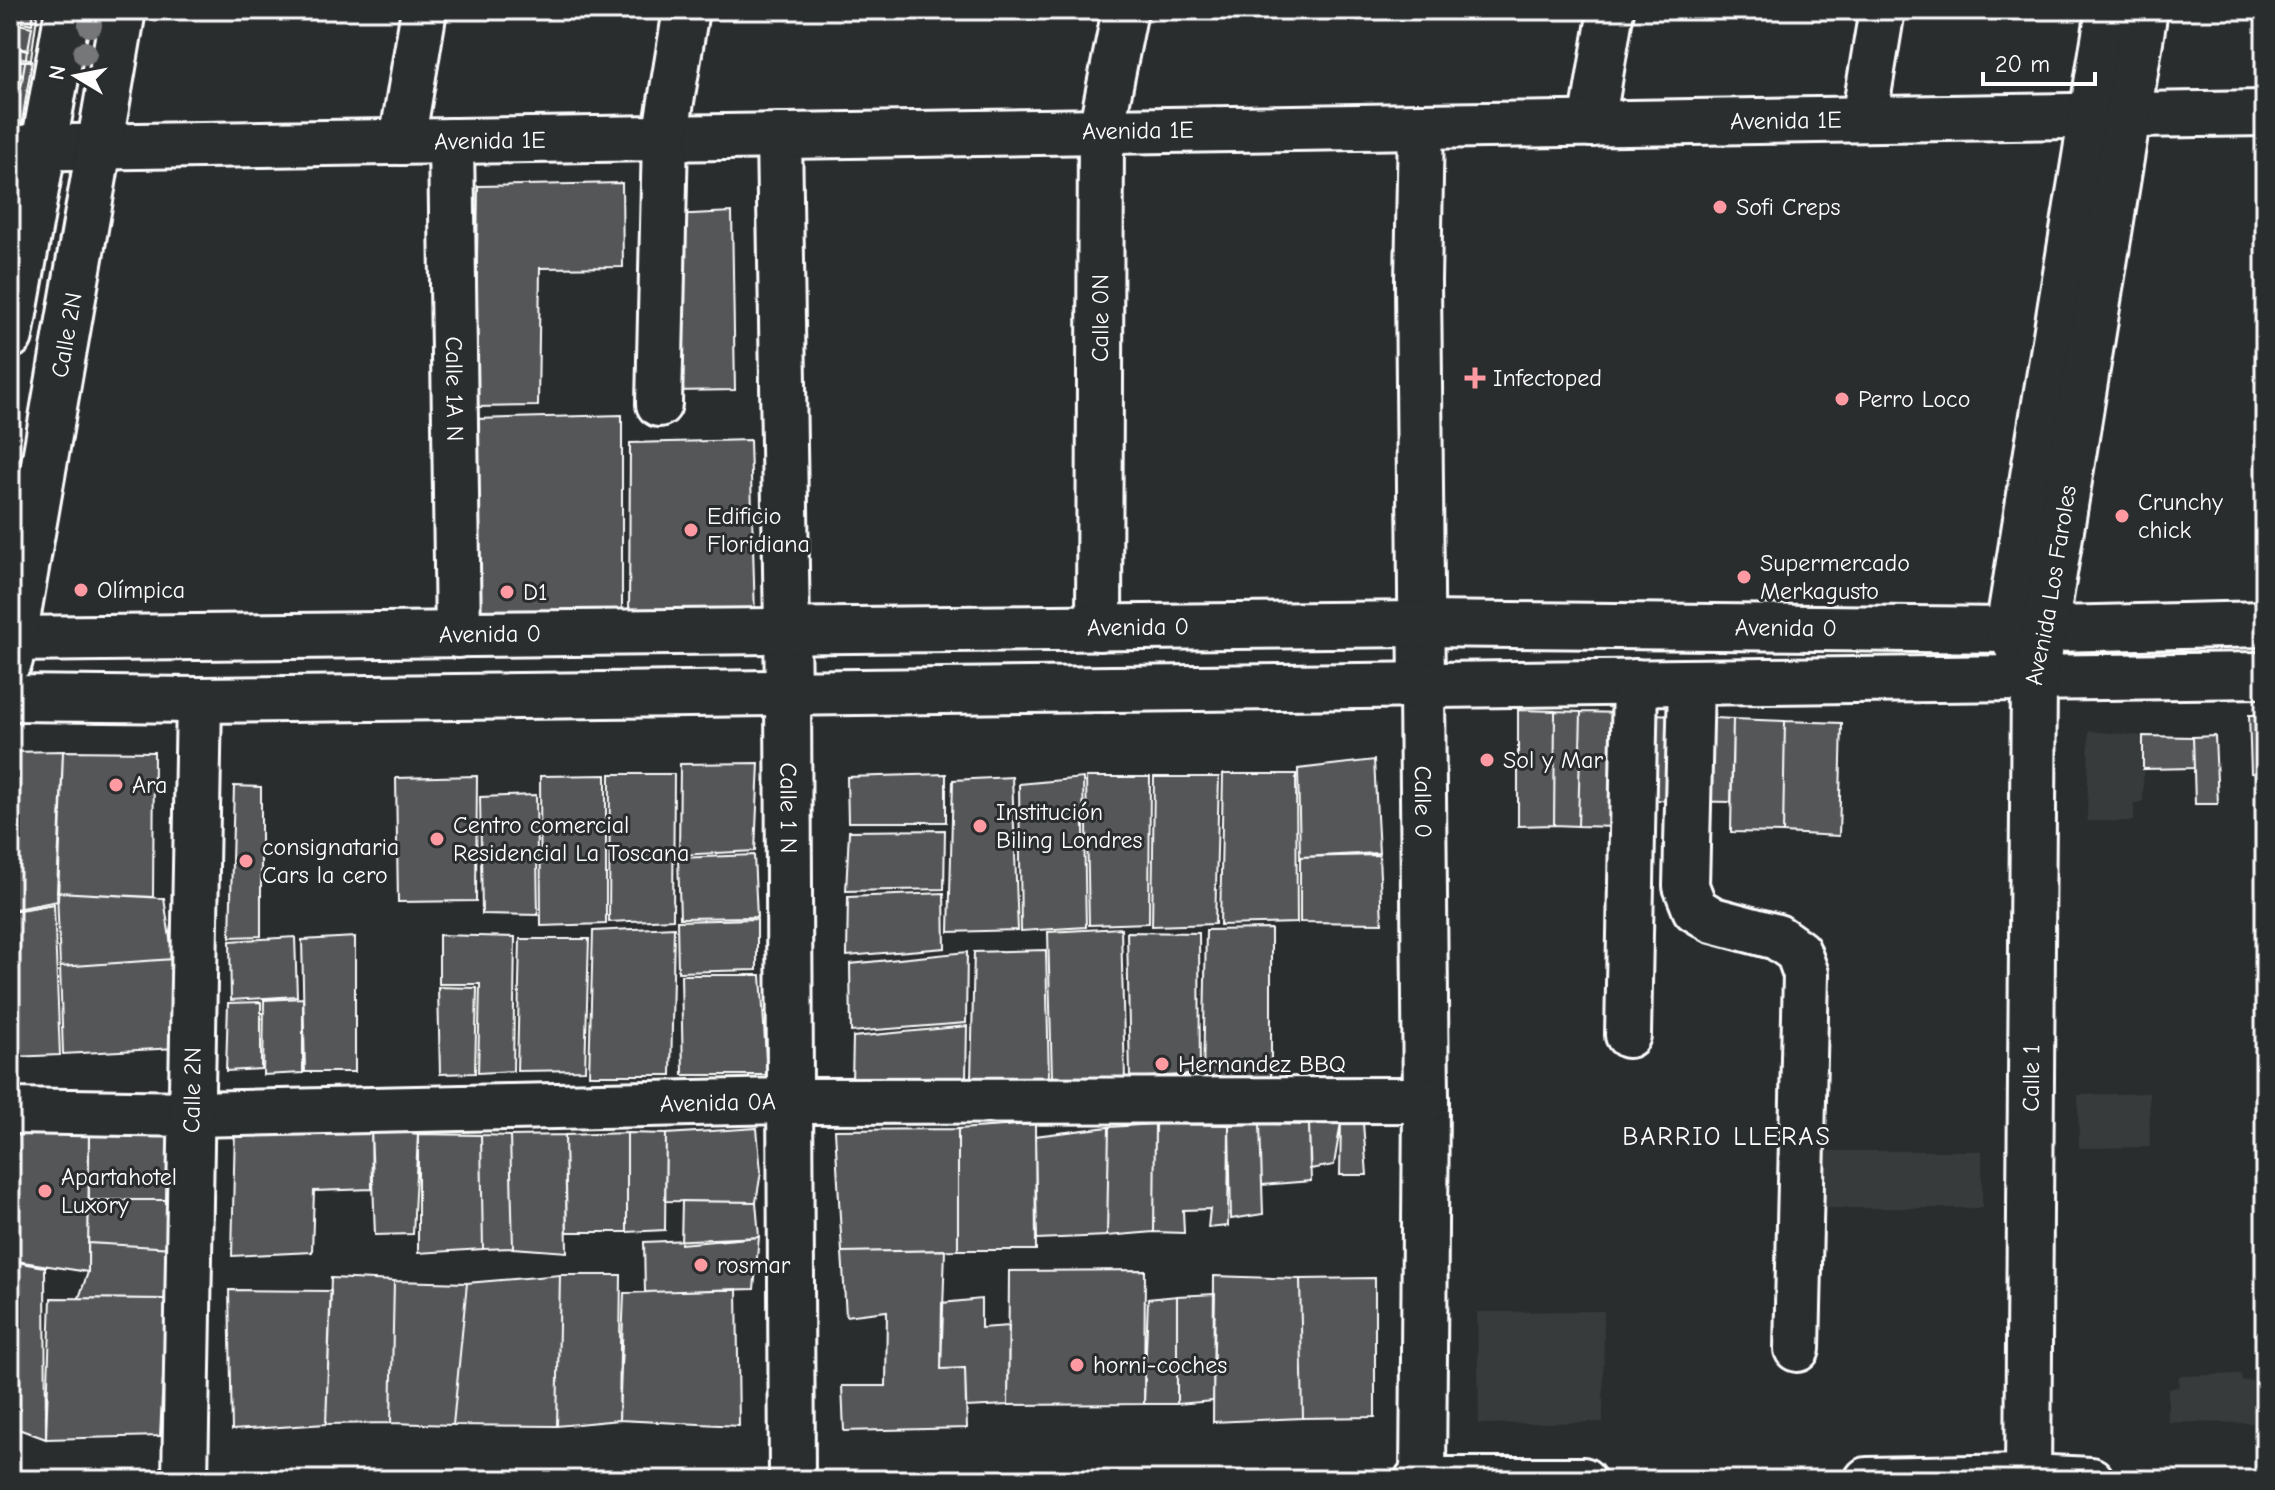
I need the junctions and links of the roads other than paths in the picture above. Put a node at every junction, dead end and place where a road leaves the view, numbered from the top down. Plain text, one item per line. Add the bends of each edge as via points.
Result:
1 (68, 10) edge
2 (123, 10) edge
3 (424, 10) edge
4 (686, 10) edge
5 (1125, 10) edge
6 (1611, 10) edge
7 (1882, 10) edge
8 (2109, 10) edge
9 (2145, 10) edge
10 (2265, 113) edge
11 (2111, 115) junction
12 (1864, 119) junction
13 (1592, 124) junction
14 (1421, 126) junction
15 (1101, 131) junction
16 (779, 136) junction
17 (665, 138) junction
18 (451, 141) junction
19 (402, 142) junction
20 (99, 146) junction
21 (27, 147) edge
22 (10, 336) edge
23 (659, 404) dead end
24 (2265, 624) edge
25 (1421, 625) junction
26 (1099, 628) junction
27 (2026, 630) junction
28 (786, 631) junction
29 (458, 635) junction
30 (11, 646) edge
31 (2265, 675) edge
32 (2034, 677) junction
33 (1635, 682) junction
34 (1691, 683) junction
35 (1422, 685) junction
36 (788, 692) junction
37 (10, 698) edge
38 (199, 700) junction
39 (1628, 1035) dead end
40 (1426, 1100) junction
41 (788, 1101) junction
42 (10, 1111) edge
43 (191, 1114) junction
44 (1797, 1349) dead end
45 (2028, 1478) edge
46 (185, 1480) edge
47 (792, 1480) edge
48 (1421, 1480) edge
49 (1583, 1480) edge
50 (1867, 1480) edge
51 (2091, 1480) edge

1 - 21 street
2 - 20 street, Calle 2N
3 - 19 street
4 - 17 street
5 - 15 street, Calle 0N
6 - 13 street
7 - 12 street
8 - 11 street, Avenida Los Faroles
9 - 11 street, Avenida Los Faroles
10 - 11 street, Avenida 1E
11 - 12 street, Avenida 1E
11 - 27 street, Avenida Los Faroles
12 - 13 street, Avenida 1E
13 - 14 street, Avenida 1E
14 - 15 street, Avenida 1E
14 - 25 street, Calle 0
15 - 16 street, Avenida 1E
15 - 26 street, Calle 0N
16 - 17 street, Avenida 1E
16 - 28 street, Calle 1 N
17 - 18 street, Avenida 1E
17 - 23 street
18 - 19 street, Avenida 1E
18 - 29 street, Calle 1A N
19 - 20 street, Avenida 1E
20 - 21 street, Avenida 1E
20 - 30 street, Calle 2N
21 - 22 street
24 - 27 street, Avenida 0
25 - 26 street, Avenida 0
25 - 27 street, Avenida 0
25 - 35 street, Calle 0
26 - 28 street, Avenida 0
27 - 32 street, Avenida Los Faroles
28 - 29 street, Avenida 0
28 - 36 street, Calle 1 N
29 - 30 street, Avenida 0
31 - 32 street
32 - 34 street
32 - 45 street, Calle 1
33 - 34 street
33 - 35 street
33 - 39 street
34 - 44 street via 1686,886 1695,909 1713,920 1777,937 1798,952 1806,974
35 - 36 street
35 - 40 street, Calle 0
36 - 38 street
36 - 41 street, Calle 1 N
37 - 38 street
38 - 43 street, Calle 2N
40 - 41 street, Avenida 0A
40 - 48 street, Calle 0
41 - 43 street, Avenida 0A
41 - 47 street, Calle 1 N
42 - 43 street, Avenida 0A
43 - 46 street, Calle 2N
45 - 50 street
45 - 51 street
48 - 49 street

